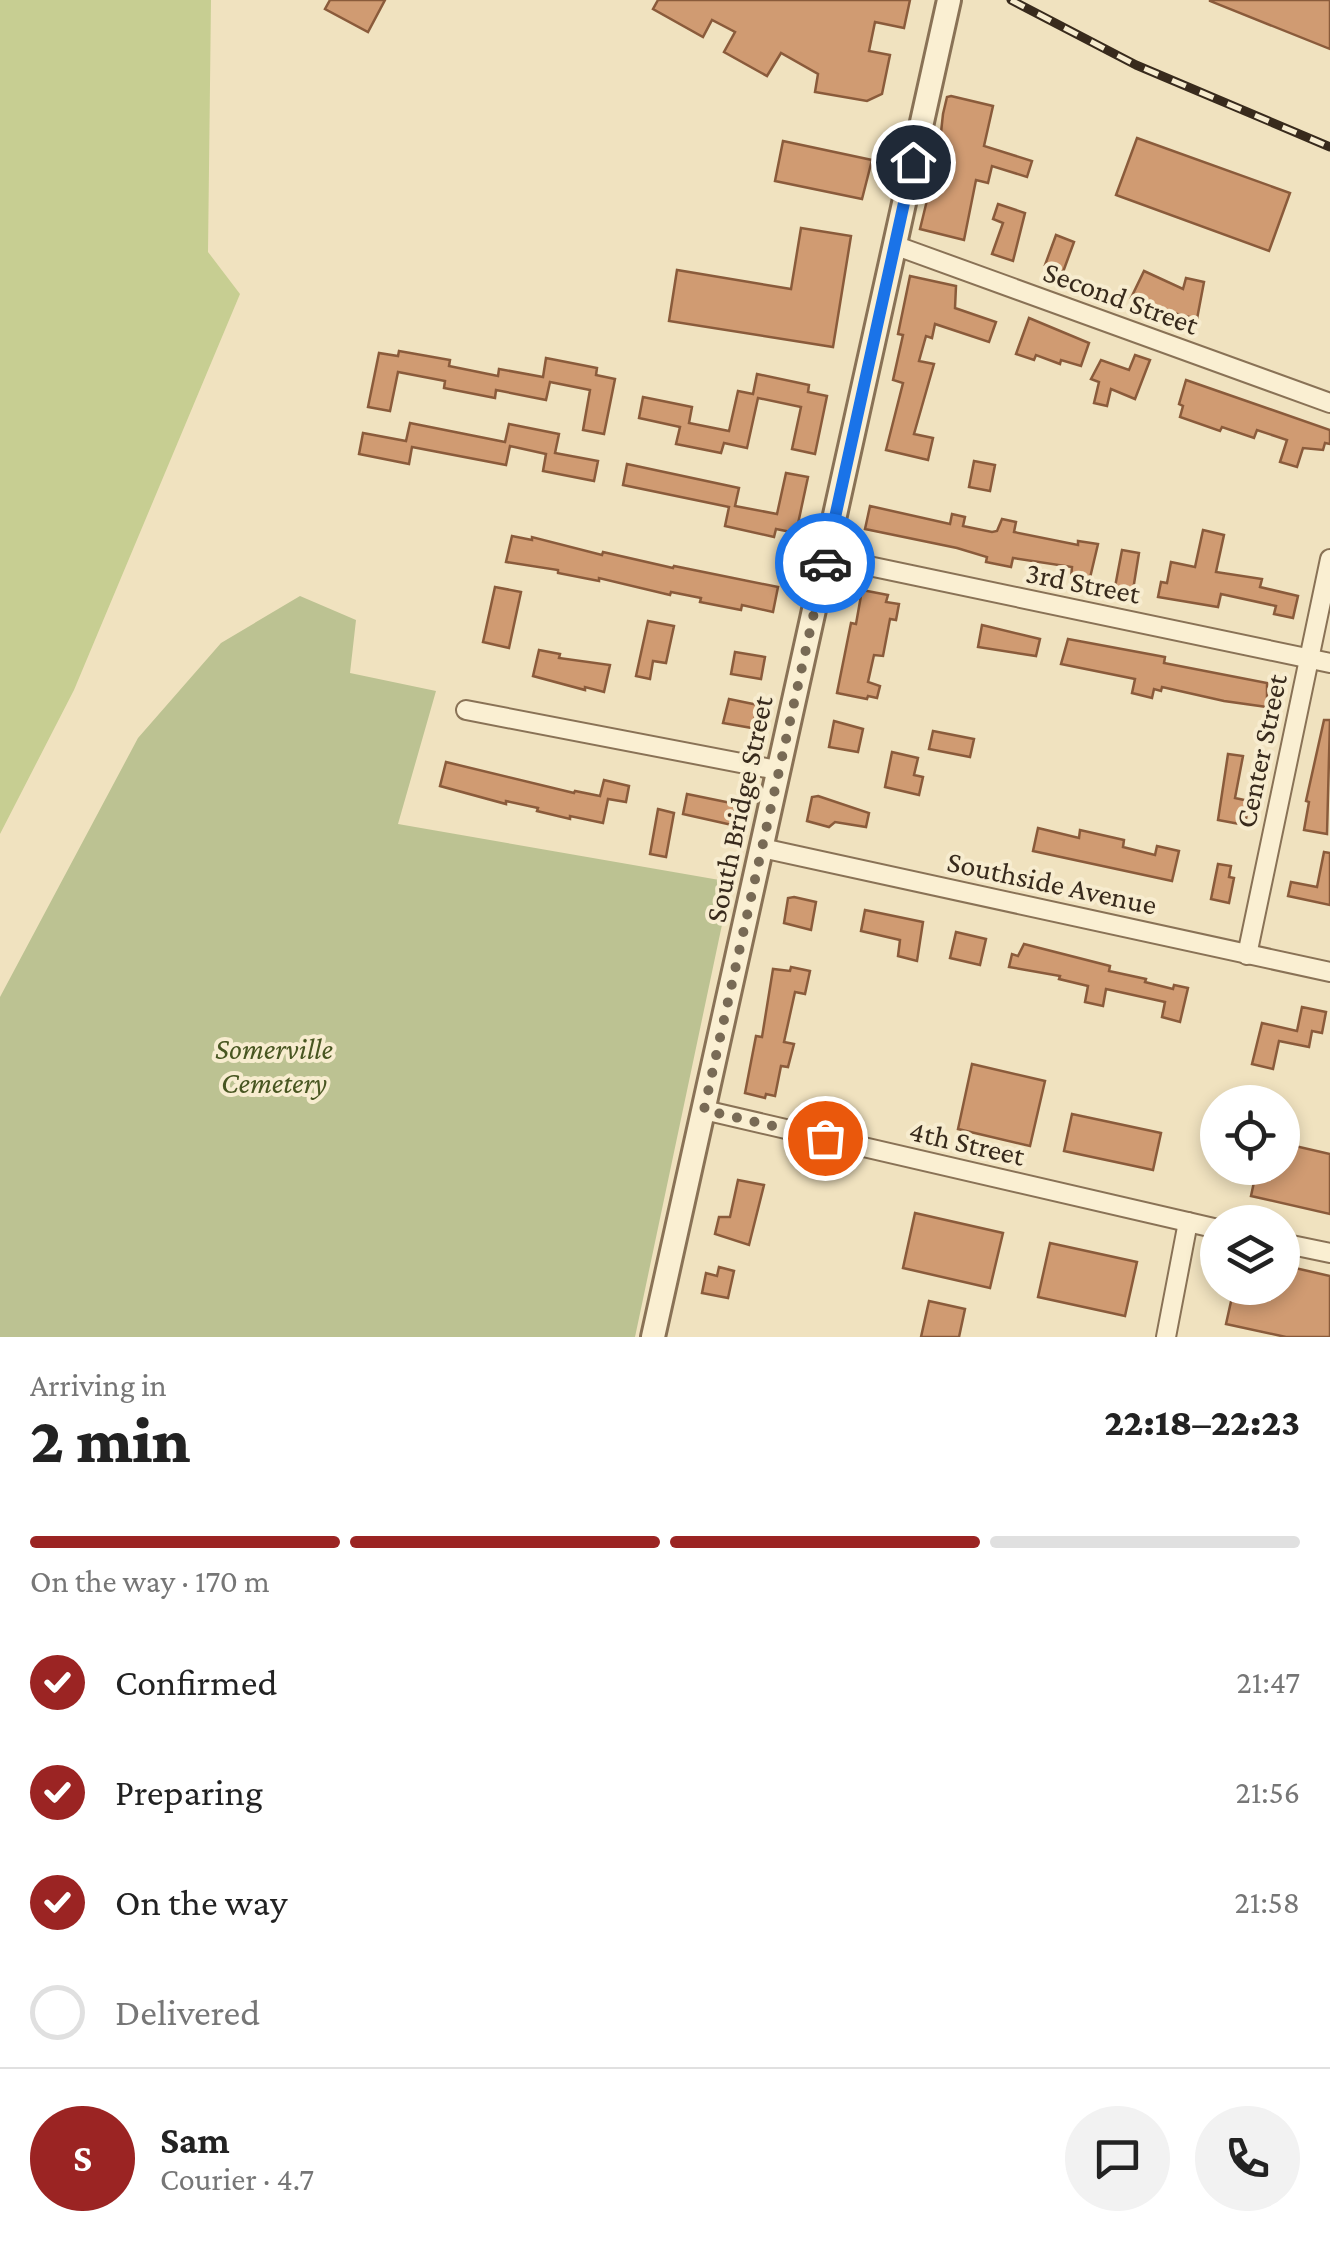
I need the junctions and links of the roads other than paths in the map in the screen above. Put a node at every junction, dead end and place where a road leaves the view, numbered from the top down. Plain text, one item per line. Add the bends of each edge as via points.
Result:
1 (949, 0) edge
2 (894, 246) junction
3 (1330, 402) edge
4 (826, 557) junction
5 (1330, 559) edge
6 (1309, 658) junction
7 (1330, 663) edge
8 (466, 710) dead end
9 (777, 770) junction
10 (762, 848) junction
11 (1247, 955) junction
12 (1330, 972) edge
13 (704, 1110) junction
14 (1188, 1222) junction
15 (1200, 1225) edge
16 (1300, 1247) edge
17 (1330, 1254) edge
18 (653, 1337) edge
19 (1166, 1337) edge

1 - 2 street, South Bridge Street
2 - 3 street, Second Street
2 - 4 street, South Bridge Street
4 - 6 street, 3rd Street
4 - 9 street, South Bridge Street
5 - 6 street, Center Street
6 - 7 street, 3rd Street
6 - 11 street, Center Street
8 - 9 street
9 - 10 street, South Bridge Street
10 - 11 street, Southside Avenue
10 - 13 street, South Bridge Street
11 - 12 street, Southside Avenue
13 - 14 street, 4th Street
13 - 18 street, South Bridge Street
14 - 15 street, 4th Street
14 - 19 street
16 - 17 street

